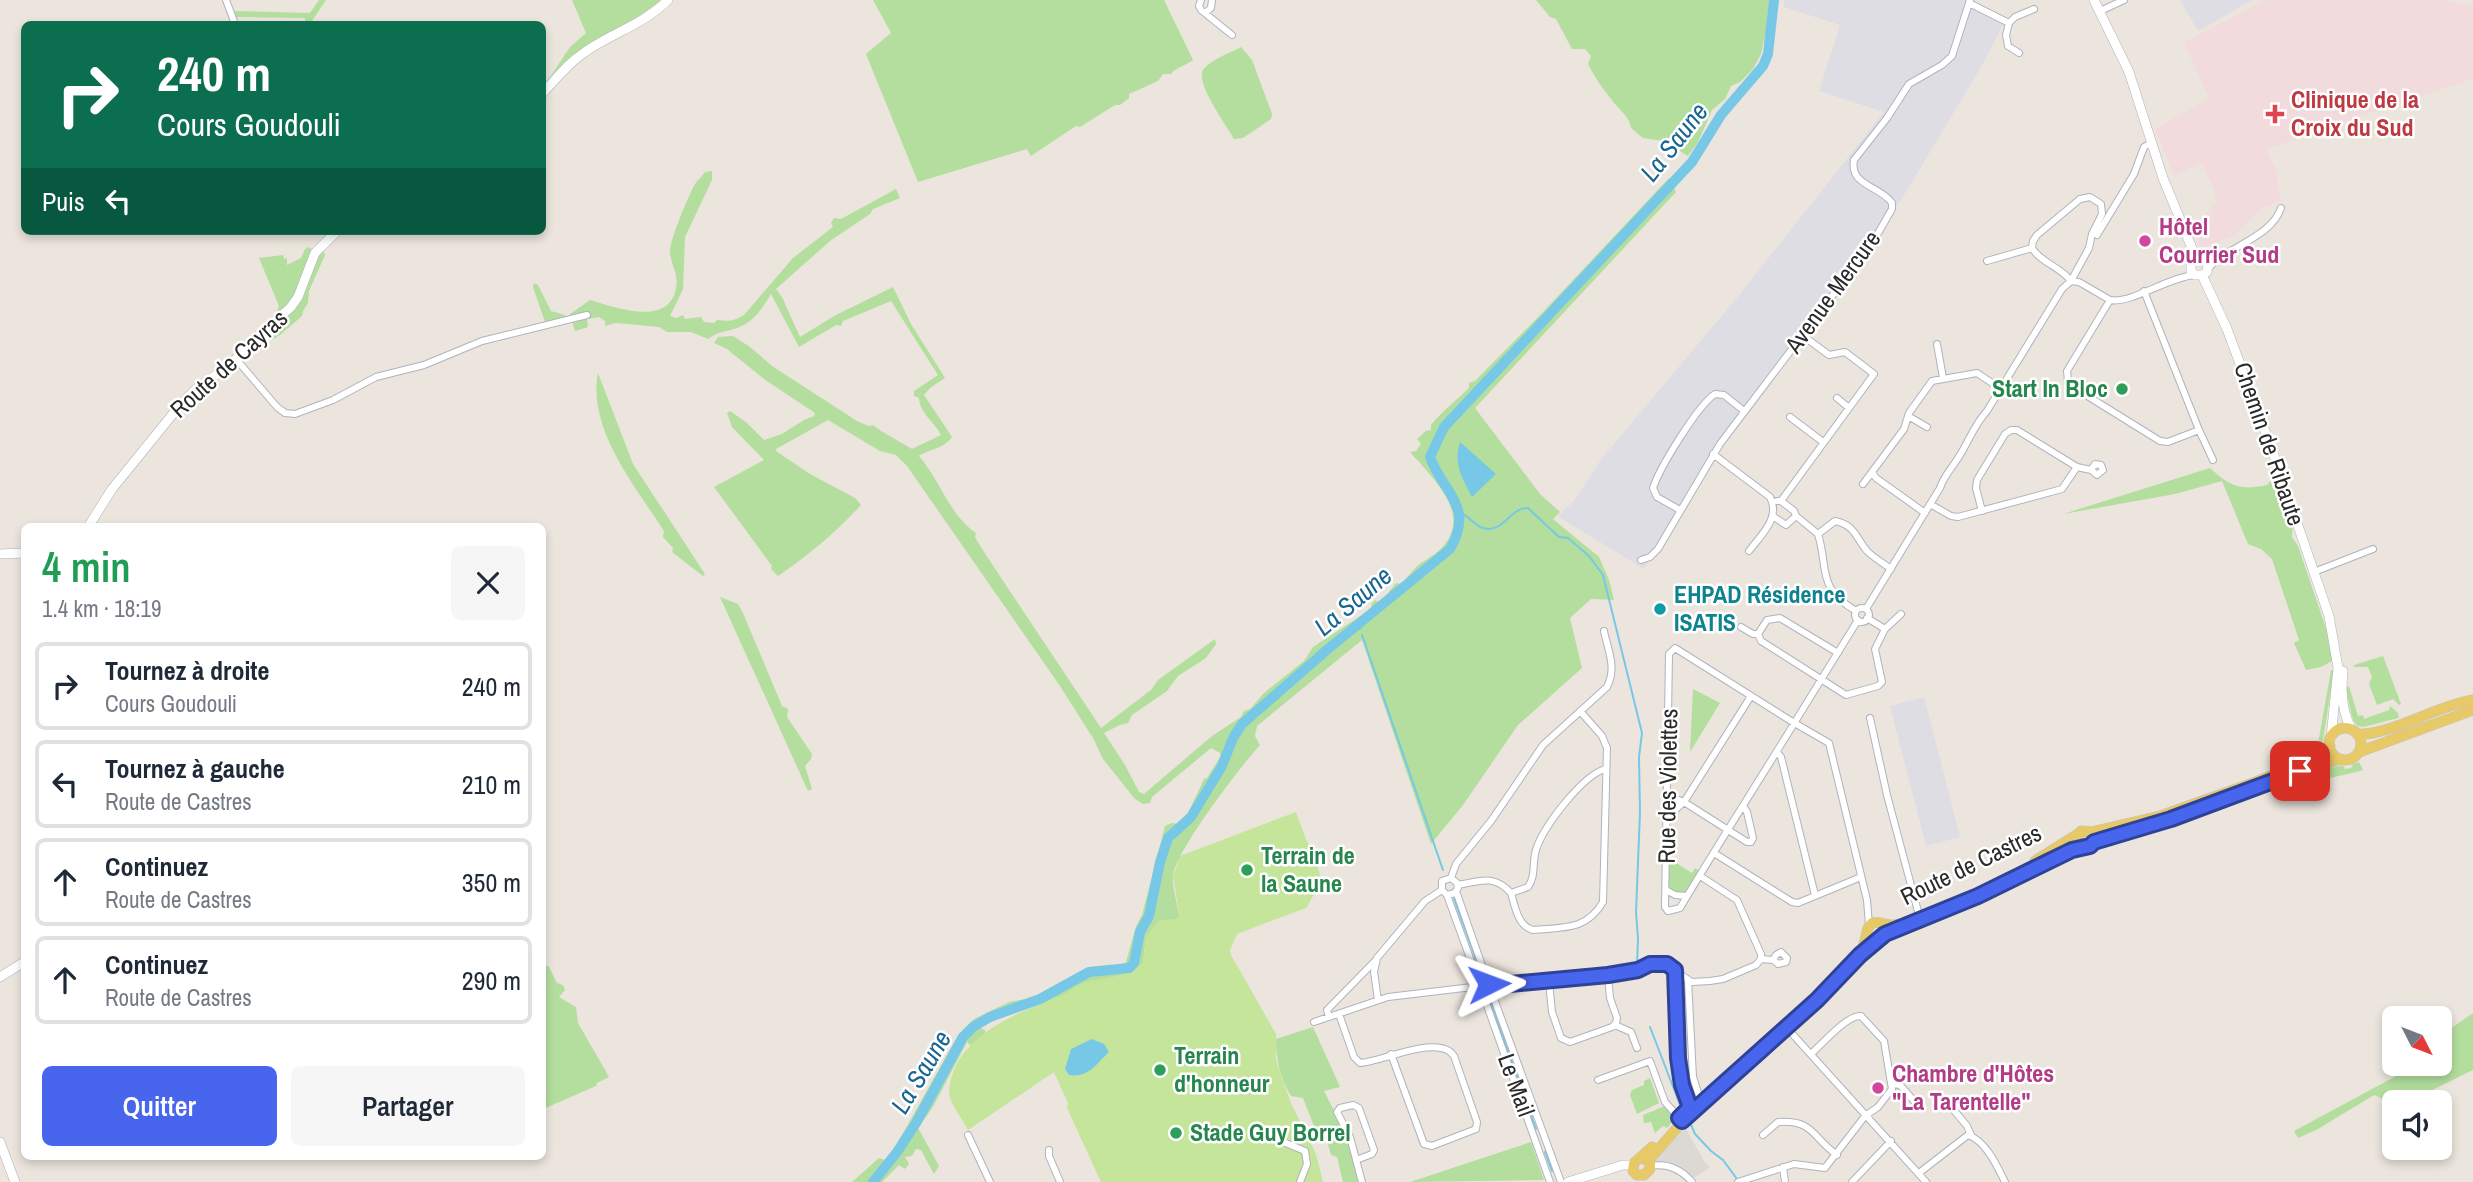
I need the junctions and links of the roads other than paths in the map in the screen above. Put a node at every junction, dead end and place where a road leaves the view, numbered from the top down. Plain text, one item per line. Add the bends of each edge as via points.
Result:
1 (226, 0) edge
2 (668, 0) edge
3 (1201, 0) edge
4 (1212, 0) edge
5 (2094, 0) edge
6 (2124, 0) edge
7 (1970, 2) edge
8 (2034, 9) dead end
9 (2100, 11) junction
10 (1205, 13) junction
11 (234, 21) edge
12 (2009, 23) junction
13 (1232, 35) dead end
14 (2019, 53) dead end
15 (546, 90) edge
16 (2151, 143) junction
17 (2156, 156) junction
18 (2140, 161) junction
19 (2281, 208) dead end
20 (330, 235) edge
21 (2097, 235) dead end
22 (2032, 248) junction
23 (1987, 261) dead end
24 (2199, 267) junction
25 (2071, 281) junction
26 (2144, 291) junction
27 (2110, 300) junction
28 (587, 315) dead end
29 (1802, 335) junction
30 (1937, 344) dead end
31 (236, 359) junction
32 (1942, 378) junction
33 (2001, 388) junction
34 (1837, 398) dead end
35 (1848, 407) junction
36 (1744, 411) junction
37 (1908, 416) junction
38 (1790, 417) dead end
39 (1927, 427) dead end
40 (2199, 430) junction
41 (1823, 442) junction
42 (1713, 454) junction
43 (2213, 460) dead end
44 (2077, 467) junction
45 (2091, 470) dead end
46 (1872, 472) junction
47 (1863, 484) dead end
48 (1777, 501) junction
49 (1930, 505) junction
50 (1680, 510) junction
51 (1982, 510) junction
52 (1925, 513) junction
53 (1796, 516) junction
54 (1774, 517) junction
55 (90, 523) edge
56 (1818, 534) junction
57 (2373, 549) dead end
58 (1749, 551) dead end
59 (21, 553) edge
60 (0, 554) edge
61 (1641, 560) dead end
62 (1891, 569) junction
63 (2314, 572) junction
64 (1866, 609) junction
65 (1856, 611) junction
66 (1901, 614) dead end
67 (2329, 616) junction
68 (1867, 618) junction
69 (1858, 620) junction
70 (1741, 627) dead end
71 (1885, 629) junction
72 (1604, 631) dead end
73 (1758, 634) junction
74 (1838, 653) junction
75 (1822, 680) junction
76 (1751, 696) junction
77 (2473, 700) edge
78 (2473, 710) edge
79 (1580, 711) junction
80 (1870, 719) dead end
81 (1795, 723) junction
82 (2354, 732) junction
83 (2330, 742) junction
84 (1777, 752) junction
85 (2359, 752) junction
86 (2340, 759) junction
87 (1605, 769) junction
88 (1668, 796) junction
89 (1684, 802) junction
90 (1743, 806) junction
91 (1667, 817) junction
92 (1728, 830) junction
93 (2078, 834) junction
94 (2093, 837) junction
95 (2082, 846) junction
96 (1714, 853) junction
97 (1700, 876) junction
98 (1861, 877) junction
99 (1451, 878) junction
100 (1457, 888) junction
101 (1666, 890) junction
102 (1445, 892) junction
103 (1511, 893) junction
104 (1815, 895) junction
105 (1687, 896) junction
106 (1919, 917) junction
107 (1877, 930) junction
108 (1761, 959) junction
109 (1376, 960) junction
110 (1773, 960) dead end
111 (21, 964) edge
112 (1675, 970) junction
113 (1476, 975) junction
114 (1608, 975) junction
115 (0, 977) edge
116 (1688, 980) junction
117 (1549, 982) junction
118 (1501, 985) junction
119 (1485, 986) junction
120 (1470, 988) junction
121 (1493, 996) junction
122 (1378, 1000) junction
123 (1677, 1004) junction
124 (1688, 1004) junction
125 (1339, 1014) junction
126 (1329, 1017) junction
127 (1314, 1023) dead end
128 (1615, 1026) junction
129 (1786, 1027) junction
130 (1678, 1029) junction
131 (1689, 1029) junction
132 (1637, 1048) dead end
133 (1812, 1053) junction
134 (1391, 1054) junction
135 (1598, 1080) dead end
136 (1893, 1084) junction
137 (1701, 1101) junction
138 (1914, 1101) dead end
139 (1690, 1107) junction
140 (1952, 1108) dead end
141 (1867, 1115) junction
142 (1680, 1120) junction
143 (968, 1135) dead end
144 (1763, 1135) dead end
145 (1971, 1135) junction
146 (1269, 1136) dead end
147 (1540, 1139) junction
148 (1891, 1141) junction
149 (0, 1142) edge
150 (1049, 1150) dead end
151 (1837, 1155) junction
152 (1356, 1160) junction
153 (1783, 1167) junction
154 (1640, 1168) edge
155 (5, 1169) edge
156 (1922, 1179) edge
157 (15, 1182) edge
158 (990, 1182) edge
159 (1060, 1182) edge
160 (1300, 1182) edge
161 (1362, 1182) edge
162 (1550, 1182) edge
163 (1561, 1182) edge
164 (1568, 1182) edge
165 (1692, 1182) edge
166 (1738, 1182) edge
167 (1785, 1182) edge
168 (1852, 1182) edge
169 (2005, 1182) edge

1 - 11 street
2 - 15 main road via 585,51
3 - 10 street via 1199,6
4 - 10 street
5 - 9 main road, Chemin de Ribaute
6 - 9 street
7 - 12 street
7 - 29 street, Avenue Mercure via 1952,56 1909,84 1854,160 1858,178 1890,199 1892,209 1870,246
8 - 12 street
9 - 16 main road, Chemin de Ribaute via 2129,72
10 - 13 street
12 - 14 street via 2008,46
16 - 17 main road, Chemin de Ribaute
16 - 18 street via 2144,147
17 - 18 street
17 - 24 main road, Chemin de Ribaute
18 - 21 street
19 - 24 street via 2247,243
20 - 31 main road, Route de Cayras via 315,253 291,307
22 - 23 street
22 - 25 street
22 - 25 street via 2037,235 2080,199 2100,203 2103,210 2089,248
24 - 26 street
24 - 63 main road, Chemin de Ribaute via 2227,329
25 - 27 street
25 - 33 street
26 - 27 street
26 - 40 street
27 - 40 street via 2068,367 2070,385 2160,441
28 - 31 street via 482,341 424,365 365,381 333,400 295,414 277,407
29 - 35 street via 1829,355 1845,352 1874,374
29 - 36 street, Avenue Mercure
30 - 32 street
31 - 55 main road, Route de Cayras via 181,404 111,489
32 - 33 street via 1977,373
32 - 37 street via 1930,384
33 - 49 street
34 - 35 street
35 - 41 street
36 - 42 street, Avenue Mercure
36 - 50 street via 1724,395 1715,394 1683,435 1653,488 1657,497
37 - 39 street
37 - 46 street via 1904,429
38 - 41 street
40 - 43 street
41 - 48 street
42 - 48 street
42 - 50 street, Avenue Mercure
44 - 45 street
44 - 51 street via 2063,489
44 - 51 street via 2011,430 1977,480
46 - 47 street
46 - 52 street
48 - 53 street
48 - 54 street
49 - 51 street via 1955,517
49 - 52 street
50 - 61 street, Avenue Mercure via 1658,549
52 - 62 street
53 - 54 street via 1786,526
53 - 56 street
54 - 58 street
56 - 62 street via 1835,522 1843,523 1868,552
56 - 65 street via 1829,586
57 - 63 street
59 - 60 main road
62 - 64 street
63 - 67 main road, Chemin de Ribaute
64 - 65 street
64 - 68 street
65 - 69 street
66 - 71 street
67 - 82 main road, Chemin de Ribaute via 2341,649 2342,692
67 - 83 main road, Chemin de Ribaute via 2338,668
68 - 69 street
68 - 71 street
69 - 74 street
70 - 73 street
71 - 75 street via 1875,649 1879,686 1846,695
72 - 79 street via 1613,674 1607,687
73 - 74 street via 1767,620 1780,618
73 - 75 street via 1761,642
74 - 75 street
75 - 81 street
76 - 81 street
76 - 88 street, Rue des Violettes via 1684,652 1672,649
76 - 89 street
77 - 82 main road via 2368,734
78 - 85 main road
79 - 87 street via 1605,740
79 - 99 street via 1543,745 1456,864
80 - 106 street
81 - 84 street
81 - 98 street via 1829,743
82 - 83 main road via 2340,730
82 - 85 main road via 2361,744
83 - 86 main road
83 - 94 main road via 2294,766 2253,783
84 - 90 street
84 - 104 street
85 - 86 main road
86 - 94 main road via 2171,819
87 - 103 street via 1571,796 1539,842 1530,884
87 - 103 street via 1603,900 1594,916 1579,925 1530,929 1521,922
88 - 89 street
88 - 91 street, Rue des Violettes
89 - 91 street
89 - 92 street
90 - 92 street
90 - 92 street via 1753,840 1747,842
91 - 101 street, Rue des Violettes
92 - 96 street
93 - 94 main road via 2083,830
93 - 95 main road
93 - 106 main road, Route de Castres via 2040,859
94 - 95 main road via 2088,847
95 - 106 main road, Route de Castres via 1978,896
96 - 97 street
96 - 104 street via 1792,902
97 - 105 street
97 - 108 street via 1737,900
98 - 104 street
98 - 107 street
99 - 100 street
99 - 102 street via 1442,881
100 - 102 street
100 - 103 street via 1492,879
100 - 119 street, Le Mail via 1486,976
101 - 105 street
101 - 105 street, Rue des Violettes via 1666,910 1680,908
102 - 109 street via 1425,901
102 - 113 street, Le Mail
106 - 107 main road, Route de Castres
107 - 129 main road, Route de Castres via 1860,955
108 - 110 street
108 - 116 street via 1723,979
109 - 122 street
109 - 126 street via 1327,1010
111 - 115 main road
112 - 114 street via 1667,964 1650,964
112 - 116 street
112 - 123 street
113 - 119 street, Le Mail
113 - 120 street
114 - 117 street
114 - 128 street
116 - 124 street
117 - 118 street
117 - 128 street via 1552,1012 1563,1040 1570,1042
118 - 119 street
118 - 121 street
119 - 120 street
119 - 121 street, Le Mail
119 - 147 street, Le Mail via 1485,1000
120 - 122 street
121 - 147 street, Le Mail
122 - 125 street
123 - 124 street via 1681,1009
123 - 130 street
124 - 131 street
125 - 126 street
125 - 134 street via 1358,1062
126 - 127 street
128 - 132 street via 1631,1032
129 - 133 street
129 - 137 main road, Route de Castres
130 - 131 street via 1685,1025
130 - 139 street via 1682,1085
131 - 137 street via 1693,1077
133 - 136 street via 1849,1019 1861,1016 1884,1041
133 - 141 street
134 - 134 street via 1426,1145 1472,1132 1478,1124 1449,1049
135 - 142 street via 1650,1062 1665,1102
136 - 138 street via 1900,1085
136 - 141 street
137 - 139 main road, Route de Castres
137 - 142 main road, Route de Castres
139 - 142 main road, Route de Castres
140 - 145 street
141 - 148 street
141 - 151 street
142 - 154 main road, Route de Castres
143 - 158 street
144 - 151 street via 1778,1122 1796,1121
145 - 156 street via 1963,1137
145 - 169 street via 1993,1158
146 - 160 street via 1305,1152 1307,1164
147 - 162 street, Le Mail
147 - 163 street, Le Mail
148 - 156 street
148 - 168 street
149 - 155 main road
150 - 159 street
151 - 153 street via 1823,1169 1794,1164
152 - 152 street via 1374,1150 1359,1108 1353,1105 1337,1112
152 - 161 street
153 - 166 street
153 - 167 street
154 - 164 main road via 1623,1165
154 - 165 street via 1670,1166
155 - 157 main road

